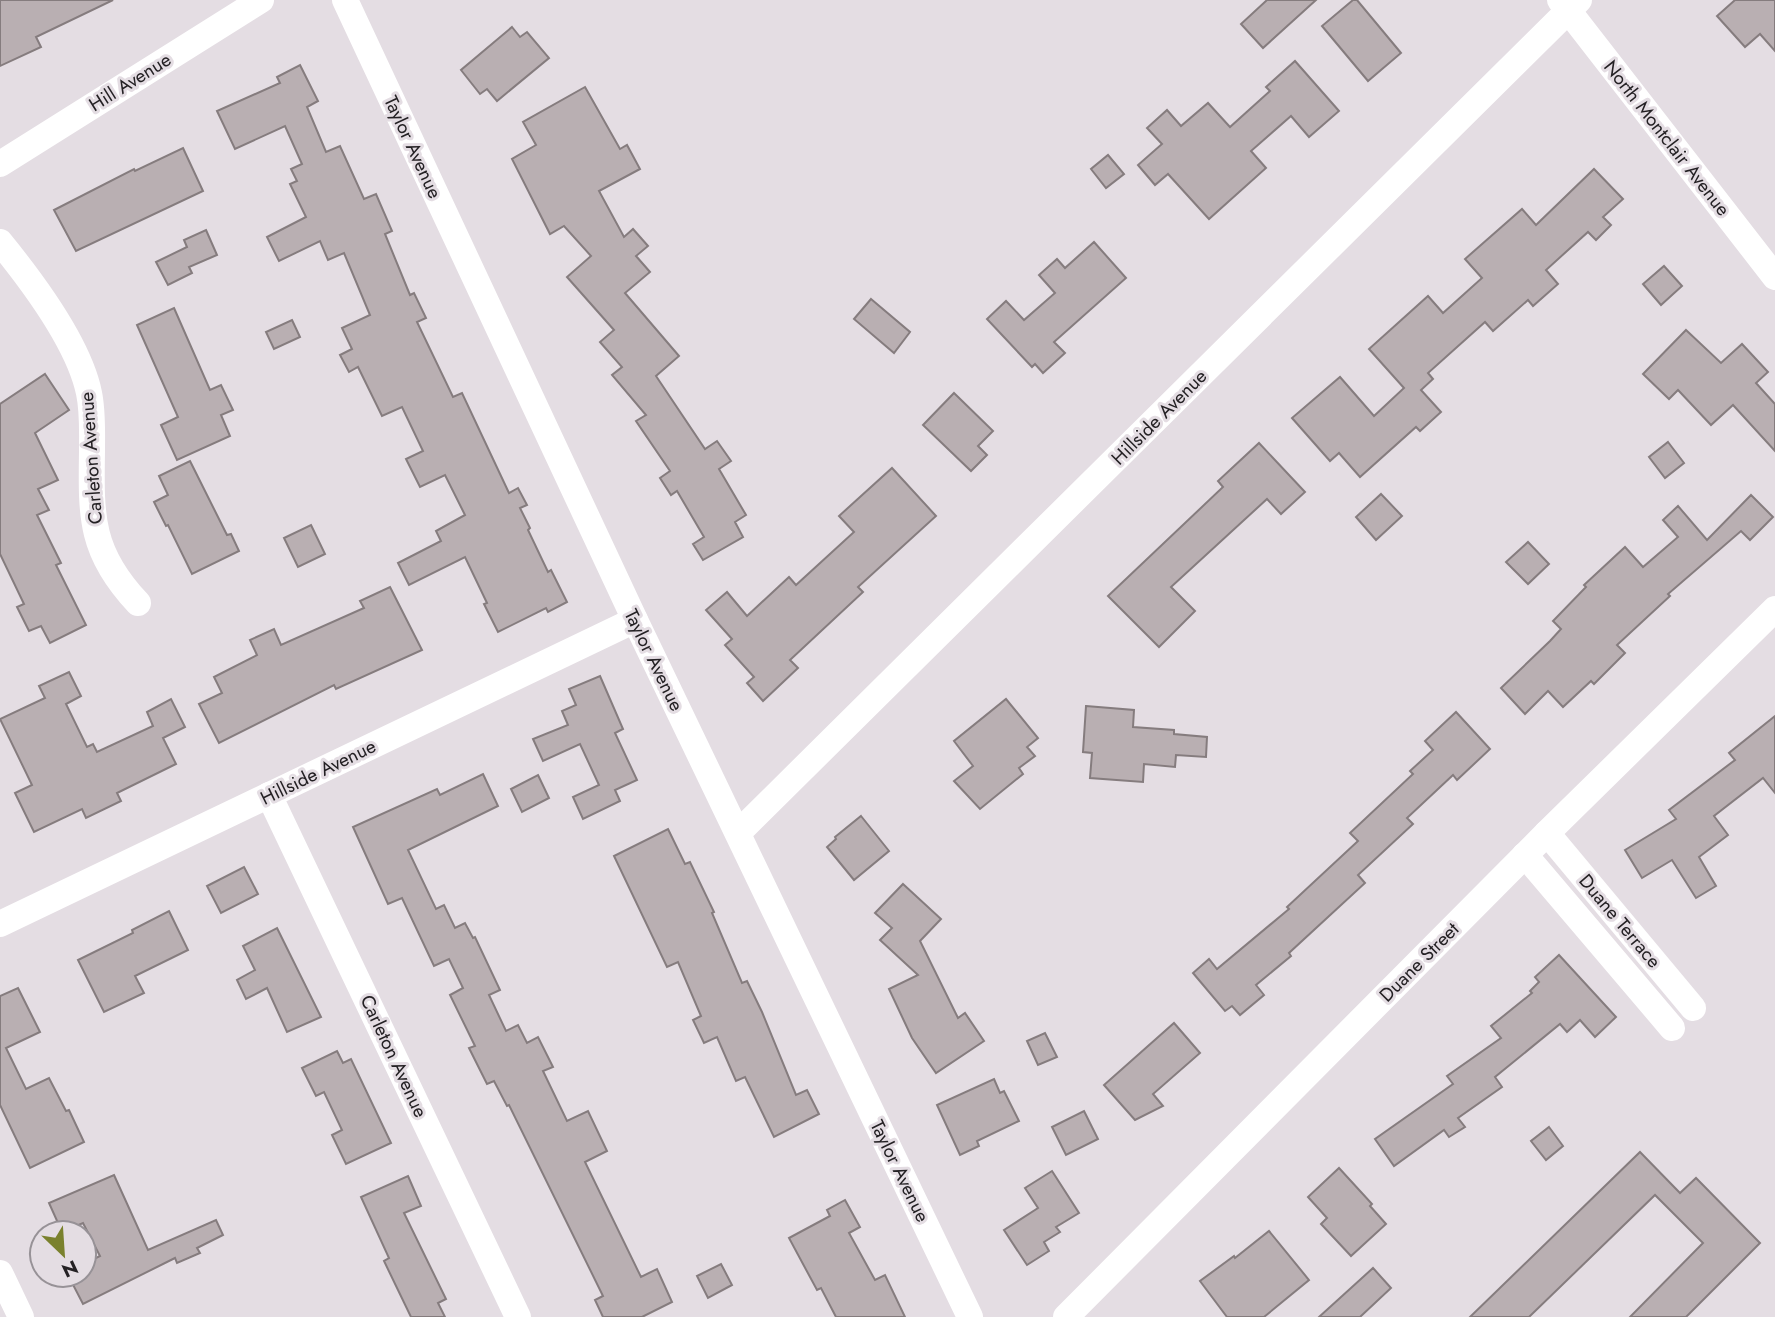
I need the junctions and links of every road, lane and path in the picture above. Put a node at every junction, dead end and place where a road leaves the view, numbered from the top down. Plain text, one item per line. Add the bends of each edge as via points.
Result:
1 (261, 0) edge
2 (345, 0) edge
3 (1569, 4) edge
4 (0, 164) edge
5 (0, 242) edge
6 (1775, 277) edge
7 (138, 603) dead end
8 (1775, 609) edge
9 (635, 620) junction
10 (270, 795) junction
11 (738, 833) junction
12 (1547, 833) junction
13 (1525, 855) junction
14 (0, 923) edge
15 (1693, 1009) dead end
16 (1672, 1028) dead end
17 (0, 1273) edge
18 (21, 1317) edge
19 (519, 1317) edge
20 (970, 1317) edge
21 (1066, 1317) edge

1 - 4 street, Hill Avenue
2 - 9 street, Taylor Avenue
3 - 6 street, North Montclair Avenue
3 - 11 street, Hillside Avenue
5 - 7 street, Carleton Avenue via 35,289 82,368 92,417 94,527 109,568
8 - 12 street, Duane Street
9 - 10 street, Hillside Avenue
9 - 11 street, Taylor Avenue
10 - 14 street, Hillside Avenue
10 - 19 street, Carleton Avenue
11 - 20 street, Taylor Avenue
12 - 13 street, Duane Street
12 - 15 street, Duane Terrace
13 - 16 street
13 - 21 street, Duane Street
17 - 18 street

